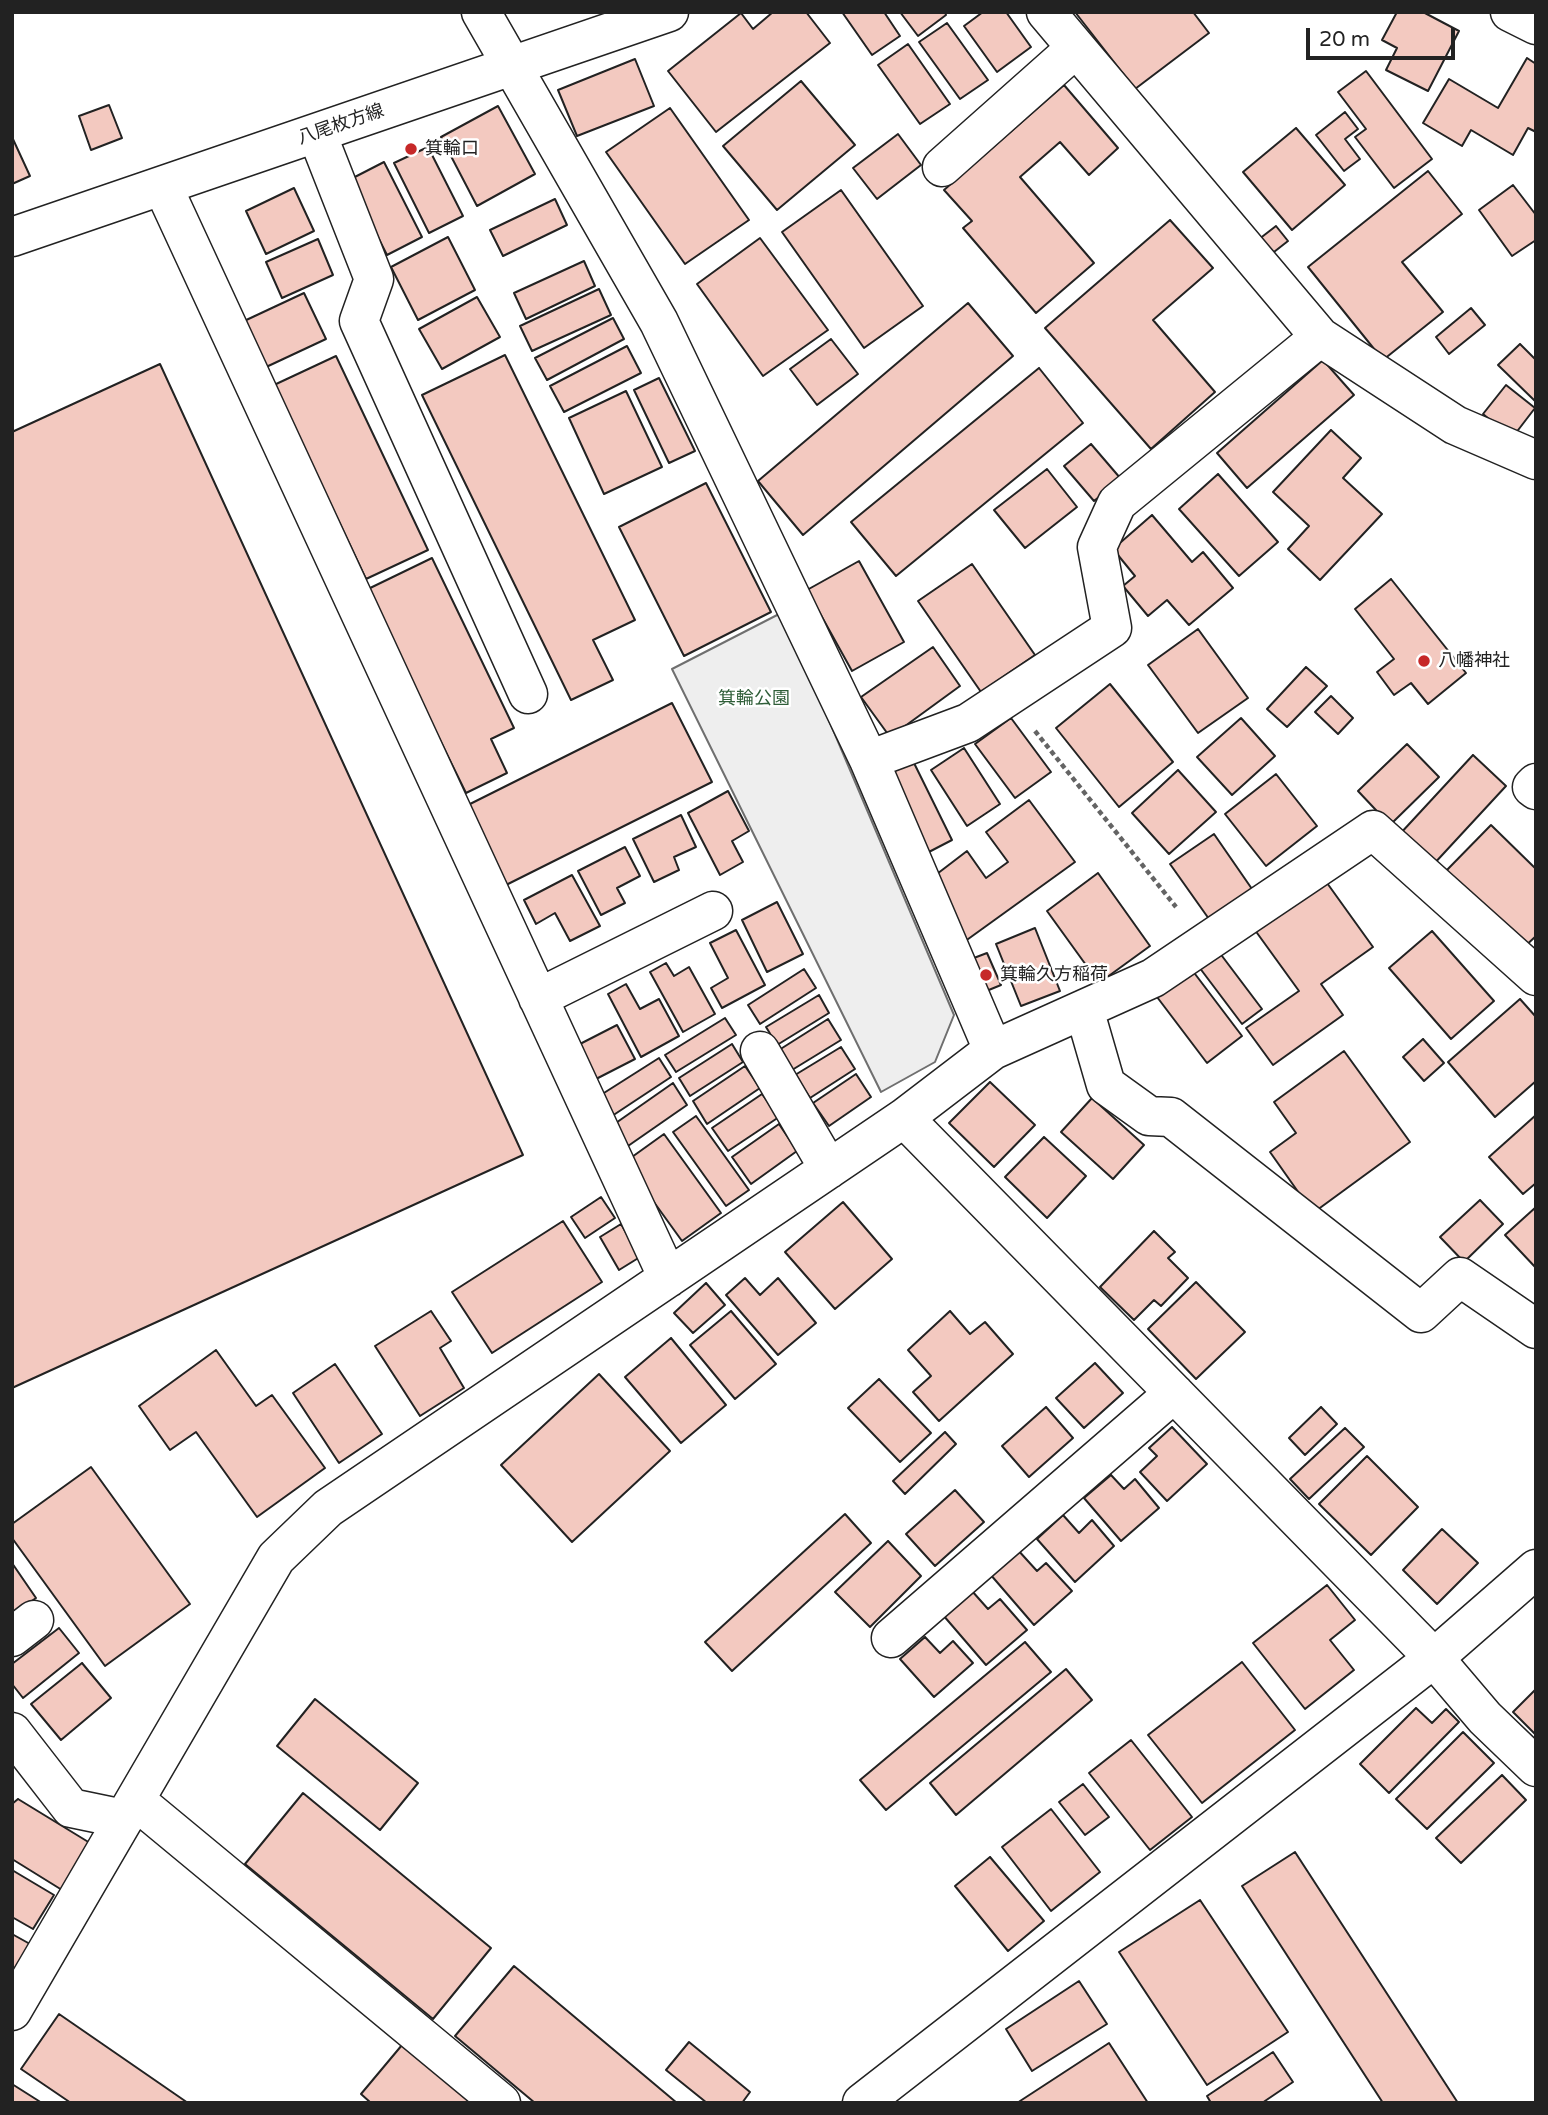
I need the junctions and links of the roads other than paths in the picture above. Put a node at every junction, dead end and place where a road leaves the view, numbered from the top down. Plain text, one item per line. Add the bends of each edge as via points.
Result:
1 (481, 12) edge
2 (668, 12) edge
3 (1046, 12) edge
4 (1510, 12) edge
5 (1536, 24) edge
6 (1076, 48) junction
7 (512, 66) junction
8 (317, 134) junction
9 (943, 167) dead end
10 (163, 187) junction
11 (12, 237) edge
12 (1320, 337) junction
13 (1536, 460) edge
14 (528, 694) dead end
15 (869, 760) junction
16 (1536, 783) edge
17 (1536, 790) edge
18 (713, 911) dead end
19 (1536, 976) edge
20 (538, 998) junction
21 (1084, 1009) junction
22 (993, 1050) junction
23 (760, 1051) dead end
24 (904, 1118) junction
25 (829, 1168) junction
26 (668, 1278) junction
27 (1536, 1329) edge
28 (1174, 1393) junction
29 (1536, 1569) edge
30 (891, 1638) dead end
31 (1434, 1658) junction
32 (12, 1732) edge
33 (1536, 1766) edge
34 (129, 1810) junction
35 (12, 2011) edge
36 (500, 2103) edge
37 (862, 2103) edge

1 - 7 street
2 - 7 street, 八尾枚方線
3 - 6 street
4 - 5 street
6 - 9 street
6 - 12 street
7 - 8 street, 八尾枚方線
7 - 15 street via 659,323
8 - 10 street, 八尾枚方線
8 - 14 street via 374,279 359,321
10 - 11 street, 八尾枚方線
10 - 20 street
12 - 13 street via 1455,425
12 - 15 street via 1117,503 1097,547 1112,628 968,723
15 - 22 street
16 - 17 street via 1532,787
18 - 20 street
19 - 21 street via 1373,830 1153,978
20 - 26 street
21 - 22 street
21 - 27 street via 1106,1085 1149,1116 1171,1116 1421,1313 1460,1277
22 - 24 street
23 - 25 street
24 - 25 street
24 - 28 street
25 - 26 street
26 - 34 street via 328,1508 276,1558
28 - 30 street
28 - 31 street
29 - 31 street
31 - 33 street via 1485,1718
31 - 37 street
32 - 34 street via 71,1808
34 - 35 street
34 - 36 street

